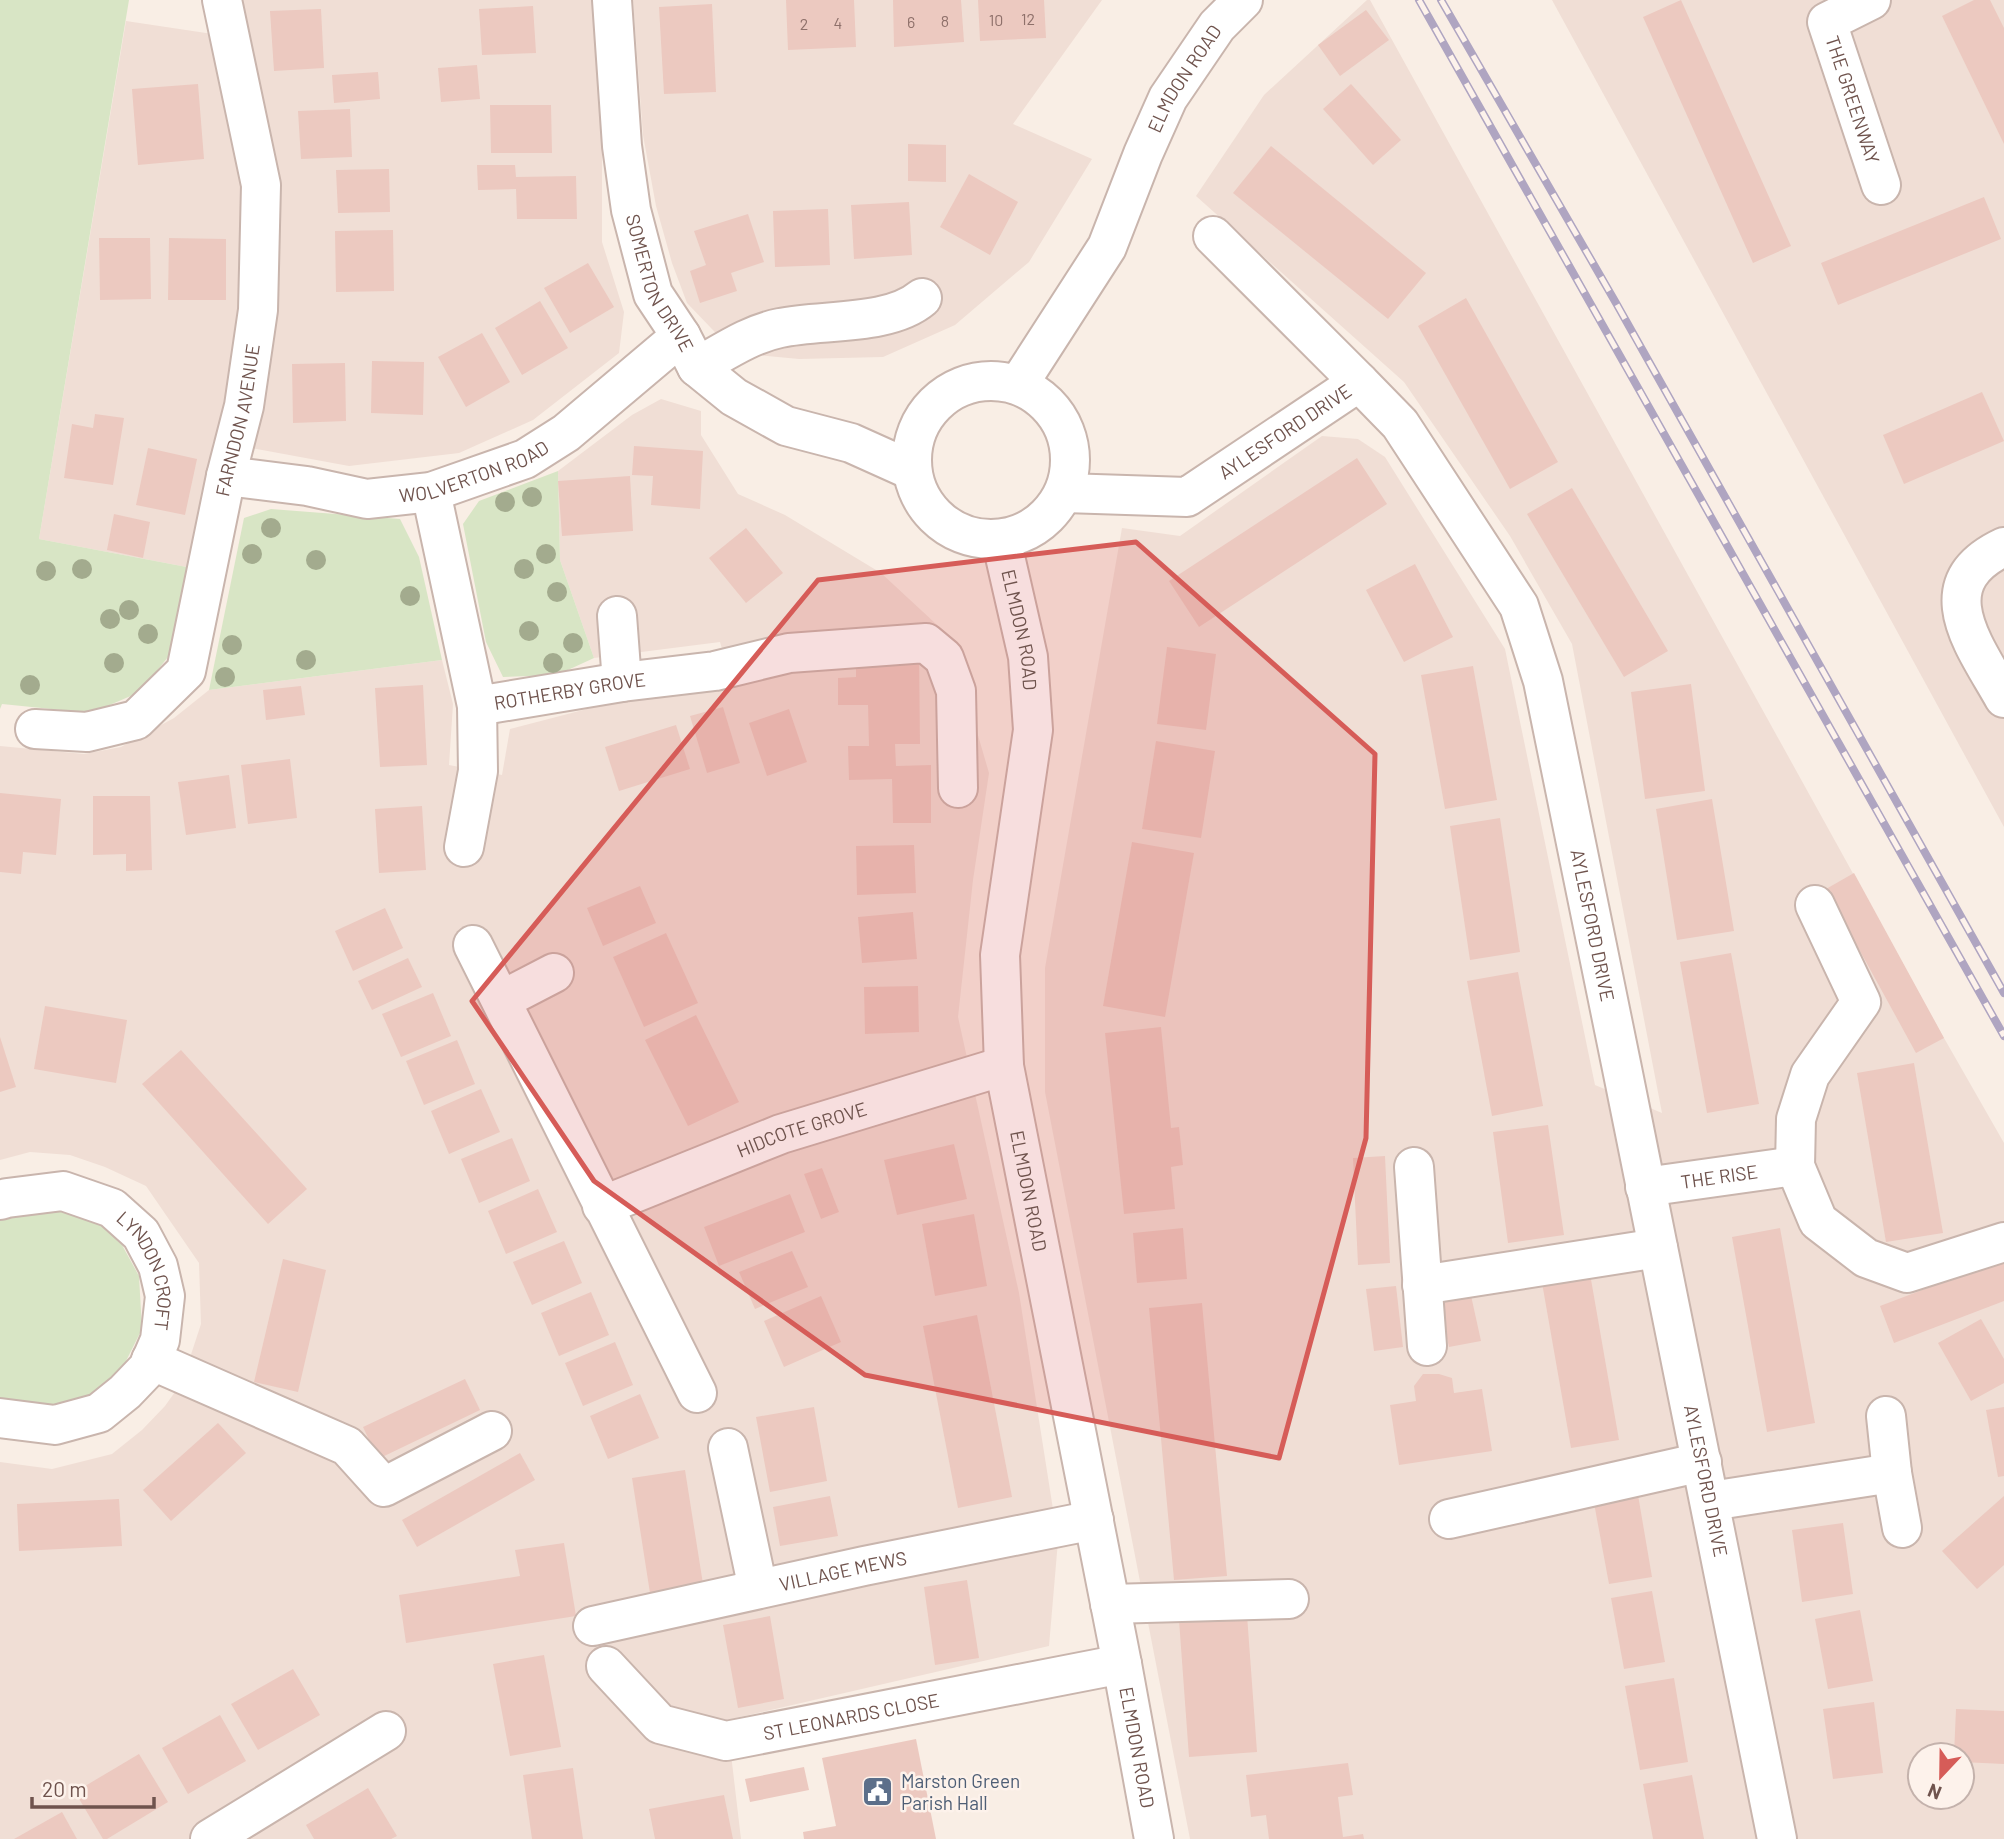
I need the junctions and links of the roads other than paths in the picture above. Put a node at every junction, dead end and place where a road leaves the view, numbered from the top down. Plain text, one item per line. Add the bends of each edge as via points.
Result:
1 (222, 0) edge
2 (612, 0) edge
3 (1243, 0) edge
4 (1871, 0) edge
5 (1881, 185) dead end
6 (1213, 236) dead end
7 (922, 298) dead end
8 (689, 352) junction
9 (1359, 383) junction
10 (1018, 386) junction
11 (911, 470) junction
12 (226, 476) junction
13 (430, 492) junction
14 (1065, 493) junction
15 (1001, 539) junction
16 (2004, 547) edge
17 (617, 616) dead end
18 (622, 682) junction
19 (2004, 698) edge
20 (477, 706) junction
21 (35, 729) dead end
22 (958, 788) dead end
23 (464, 847) dead end
24 (1815, 905) dead end
25 (473, 945) dead end
26 (554, 973) dead end
27 (502, 1000) junction
28 (1004, 1066) junction
29 (1414, 1167) dead end
30 (1795, 1167) junction
31 (1645, 1187) junction
32 (0, 1200) edge
33 (602, 1206) junction
34 (2004, 1242) edge
35 (1658, 1248) junction
36 (1422, 1285) junction
37 (1427, 1346) dead end
38 (151, 1360) junction
39 (697, 1393) dead end
40 (1886, 1416) dead end
41 (0, 1418) edge
42 (492, 1431) dead end
43 (728, 1448) dead end
44 (1702, 1462) junction
45 (1892, 1473) junction
46 (1711, 1501) junction
47 (1449, 1519) dead end
48 (1094, 1520) junction
49 (1902, 1528) dead end
50 (758, 1589) junction
51 (1289, 1599) dead end
52 (1110, 1604) junction
53 (593, 1626) dead end
54 (1122, 1664) junction
55 (606, 1666) dead end
56 (386, 1731) dead end
57 (210, 1839) edge
58 (1154, 1839) edge
59 (1777, 1839) edge

1 - 12 street, FARNDON AVENUE via 261,185 258,310 244,406
2 - 8 street, SOMERTON DRIVE via 631,211 653,294
3 - 10 street, ELMDON ROAD via 1217,26 1168,98 1107,247
4 - 5 street, THE GREENWAY via 1827,22
6 - 9 street
7 - 8 street, WOLVERTON ROAD via 894,313 782,327
8 - 11 street, SOMERTON DRIVE via 734,397 786,426 851,443
8 - 13 street, WOLVERTON ROAD via 526,459
9 - 14 street, AYLESFORD DRIVE via 1187,497
9 - 31 street, AYLESFORD DRIVE via 1400,424 1519,606 1543,681
10 - 11 street via 997,381 969,383 931,407 914,439
10 - 14 street via 1050,407 1067,435 1071,470
11 - 15 street via 918,493 933,516 961,535
12 - 13 street, WOLVERTON ROAD via 368,499
12 - 21 street, FARNDON AVENUE via 186,671 136,720 87,732
13 - 20 street, ROTHERBY GROVE
14 - 15 street via 1049,516 1028,532
15 - 28 street, ELMDON ROAD via 1028,657 1033,730 1000,955
16 - 19 street via 1975,566 1961,600 1969,636
17 - 18 street
18 - 20 street, ROTHERBY GROVE
18 - 22 street, ROTHERBY GROVE via 715,671 789,653 926,643 944,658 956,691
20 - 23 street via 478,771
24 - 30 street via 1861,1002 1810,1075 1796,1119
25 - 27 street
26 - 27 street
27 - 33 street
28 - 33 street, HIDCOTE GROVE via 781,1134
28 - 48 street, ELMDON ROAD
29 - 36 street
30 - 31 street, THE RISE
30 - 34 street via 1818,1221 1866,1258 1907,1273
31 - 35 street, AYLESFORD DRIVE
32 - 38 street, LYNDON CROFT via 63,1191 112,1208 141,1234 158,1266 165,1296 160,1339
33 - 39 street
35 - 36 street
35 - 44 street, AYLESFORD DRIVE
36 - 37 street
38 - 41 street, LYNDON CROFT via 125,1392 99,1413 55,1425
38 - 42 street via 348,1446 384,1487
40 - 45 street
43 - 50 street
44 - 46 street, AYLESFORD DRIVE
44 - 47 street
45 - 46 street
45 - 49 street
46 - 59 street, AYLESFORD DRIVE
48 - 50 street, VILLAGE MEWS
48 - 52 street, ELMDON ROAD
50 - 53 street, VILLAGE MEWS
51 - 52 street
52 - 54 street, ELMDON ROAD
54 - 55 street, ST LEONARDS CLOSE via 726,1741 660,1724
54 - 58 street, ELMDON ROAD
56 - 57 street

